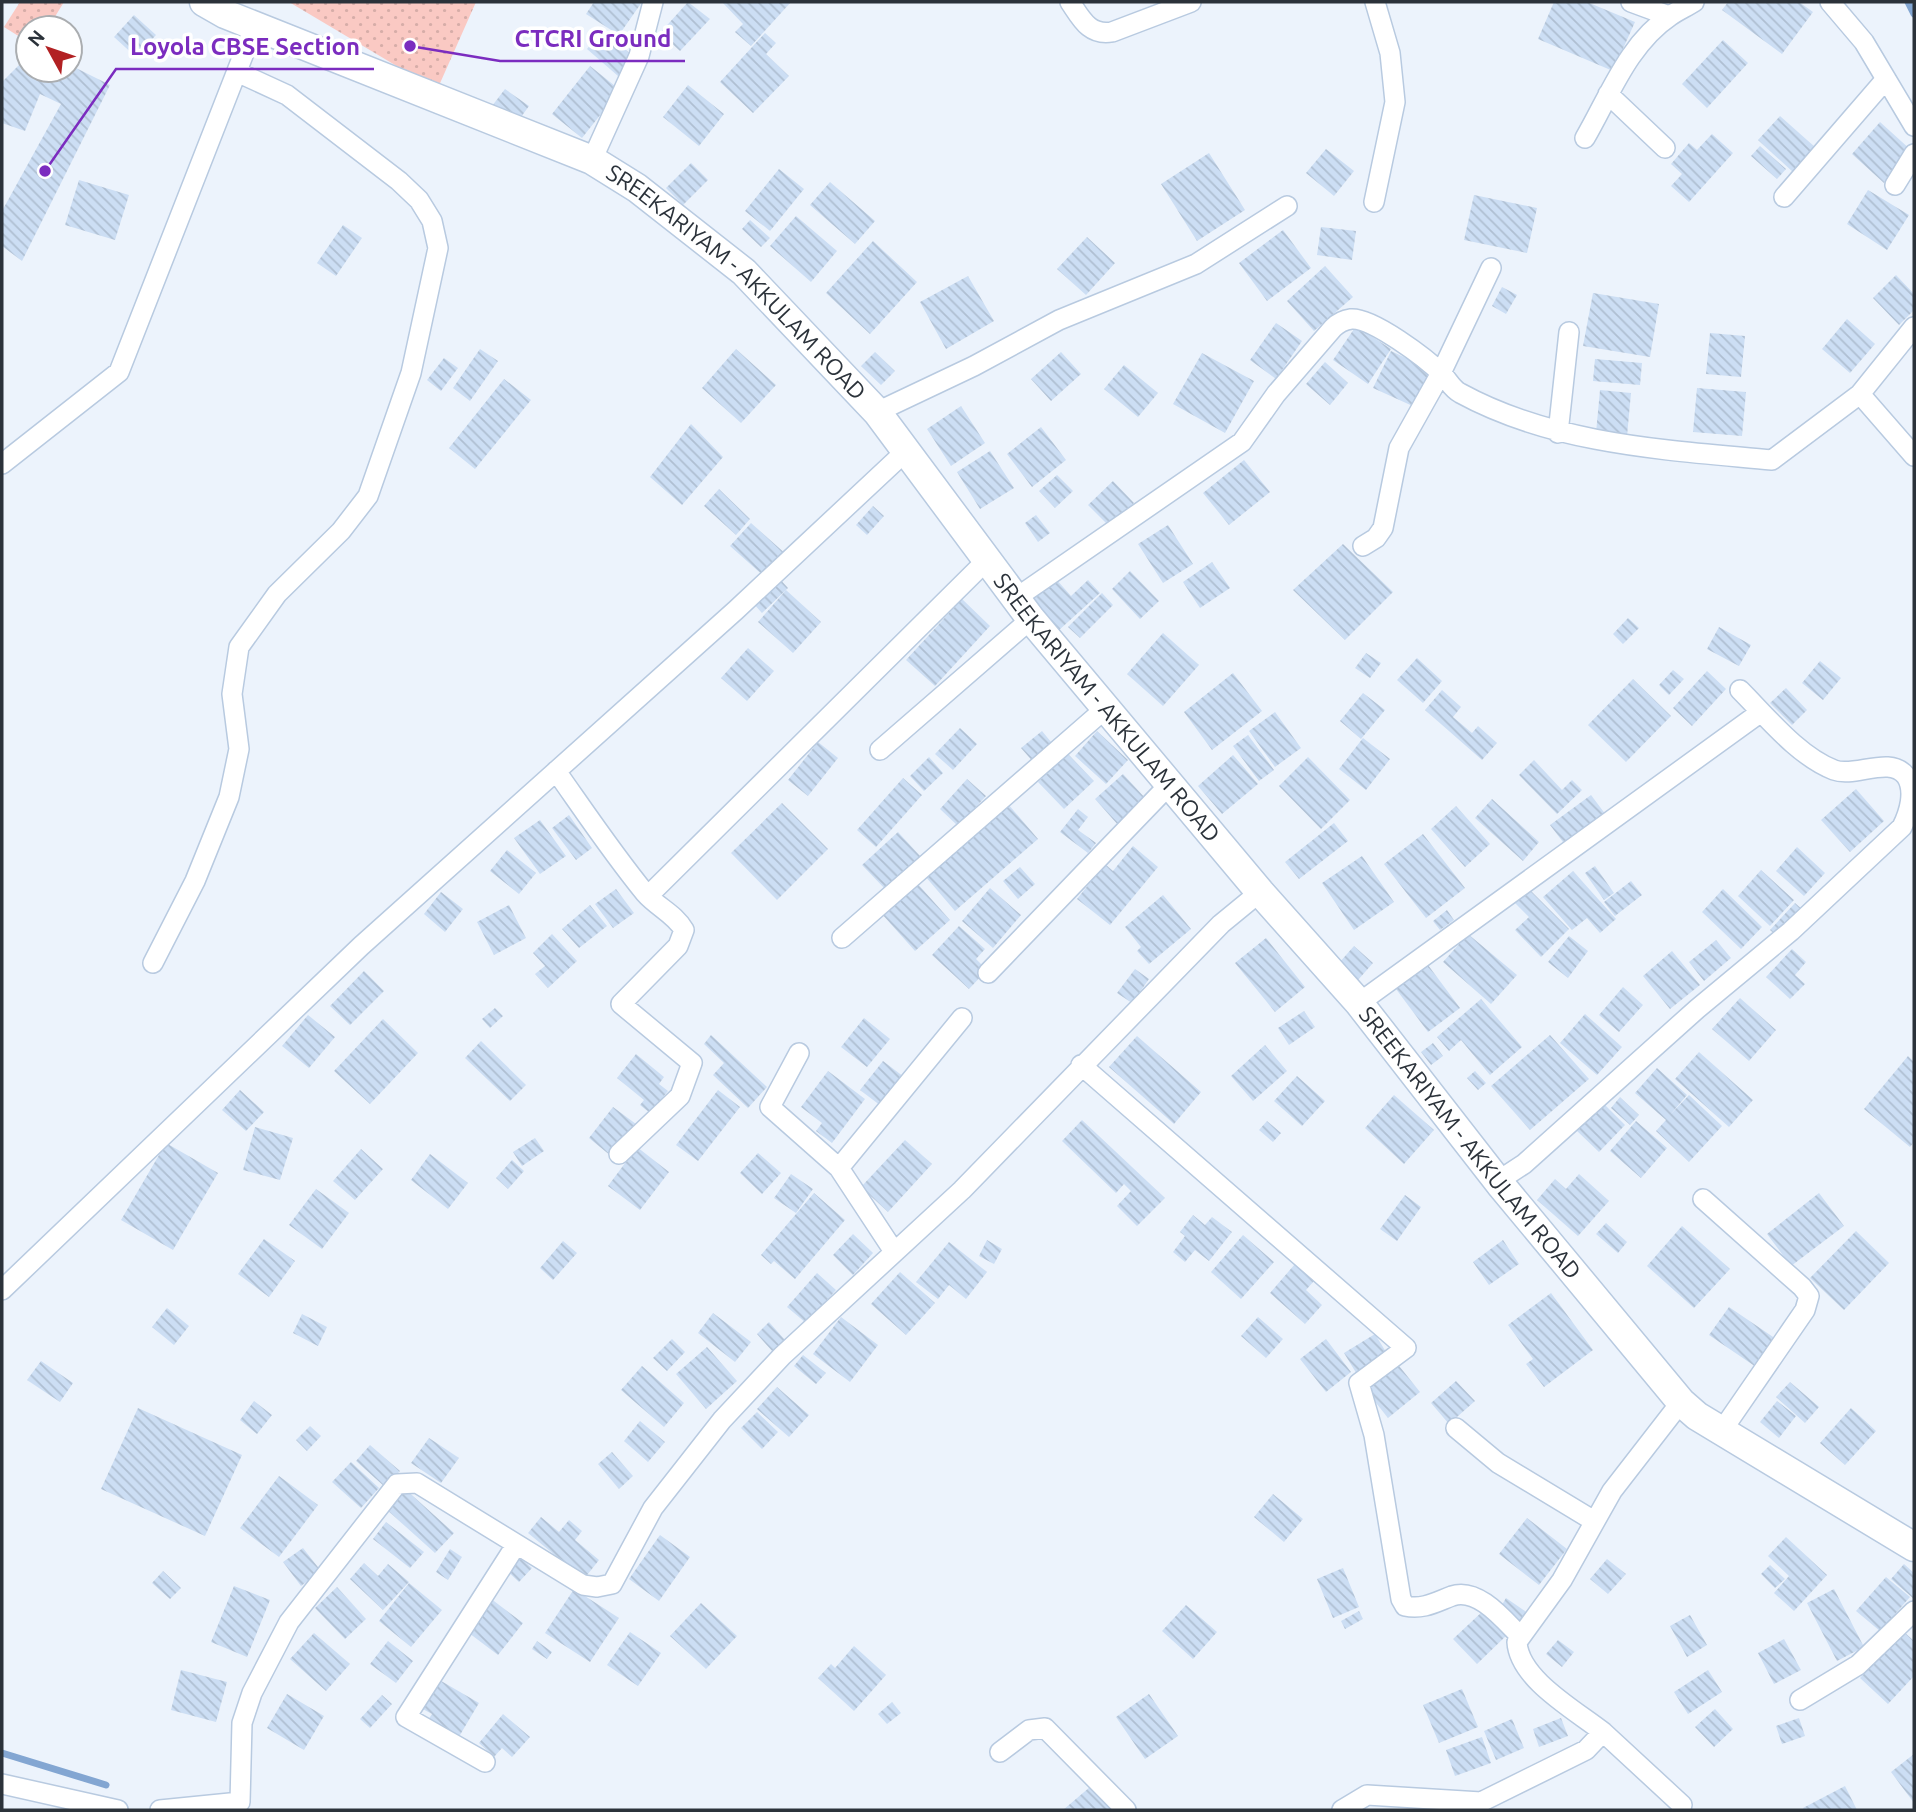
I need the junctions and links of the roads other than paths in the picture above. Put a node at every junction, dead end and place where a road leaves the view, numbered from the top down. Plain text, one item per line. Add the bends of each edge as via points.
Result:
1 (204, 2) edge
2 (653, 2) edge
3 (1070, 2) edge
4 (1191, 2) edge
5 (1375, 2) edge
6 (1631, 2) edge
7 (1693, 2) edge
8 (1830, 2) edge
9 (1669, 16) junction
10 (255, 25) junction
11 (237, 72) junction
12 (1886, 79) junction
13 (1608, 94) junction
14 (1914, 125) edge
15 (1585, 138) dead end
16 (1665, 148) dead end
17 (1914, 154) edge
18 (592, 160) junction
19 (1895, 185) dead end
20 (1784, 197) dead end
21 (1374, 202) dead end
22 (1287, 206) dead end
23 (1491, 268) dead end
24 (1914, 327) edge
25 (1569, 332) dead end
26 (1441, 373) junction
27 (1860, 394) junction
28 (877, 412) junction
29 (1558, 433) junction
30 (906, 451) junction
31 (1914, 456) edge
32 (2, 464) edge
33 (1363, 546) dead end
34 (987, 560) junction
35 (1023, 609) junction
36 (1740, 690) dead end
37 (1106, 708) junction
38 (1761, 712) junction
39 (880, 750) dead end
40 (556, 771) junction
41 (1170, 784) junction
42 (1260, 892) junction
43 (648, 897) junction
44 (842, 937) dead end
45 (153, 963) dead end
46 (988, 973) dead end
47 (1359, 1003) junction
48 (962, 1018) dead end
49 (799, 1053) dead end
50 (1082, 1065) junction
51 (620, 1154) dead end
52 (839, 1168) junction
53 (1498, 1181) junction
54 (1703, 1199) dead end
55 (893, 1250) junction
56 (2, 1290) edge
57 (1681, 1402) junction
58 (1456, 1428) dead end
59 (1724, 1429) junction
60 (1594, 1521) junction
61 (516, 1545) junction
62 (1914, 1547) edge
63 (1914, 1611) edge
64 (1520, 1636) junction
65 (1800, 1700) dead end
66 (1603, 1732) junction
67 (1000, 1752) dead end
68 (485, 1762) dead end
69 (2, 1784) edge
70 (1682, 1805) dead end
71 (243, 1806) edge
72 (118, 1810) edge
73 (160, 1810) edge
74 (1126, 1810) edge
75 (1342, 1810) edge

1 - 10 main road, SREEKARIYAM - AKKULAM ROAD
2 - 18 street via 639,55
3 - 4 street via 1090,29 1100,33
5 - 21 street via 1390,53 1395,102
6 - 9 street
7 - 9 street
8 - 12 street via 1864,41
9 - 13 street via 1643,41
10 - 11 street
10 - 18 main road, SREEKARIYAM - AKKULAM ROAD
11 - 32 street via 119,372
11 - 45 street via 287,95 399,181 432,220 438,248 411,373 368,496 341,531 277,594 239,647 232,694 239,749 229,797 195,881
12 - 14 street
12 - 20 street
13 - 15 street
13 - 16 street
17 - 19 street
18 - 28 main road, SREEKARIYAM - AKKULAM ROAD via 638,188 744,272
22 - 28 street via 1196,264 1059,320
23 - 26 street
24 - 27 street
25 - 29 street
26 - 29 street via 1457,391
26 - 33 street via 1399,448 1383,528
26 - 35 street via 1377,327 1359,320 1339,323 1276,394 1242,442
27 - 29 street via 1772,460
27 - 31 street
28 - 30 main road, SREEKARIYAM - AKKULAM ROAD
30 - 34 main road, SREEKARIYAM - AKKULAM ROAD
30 - 40 street
34 - 35 main road, SREEKARIYAM - AKKULAM ROAD
34 - 43 street
35 - 37 main road, SREEKARIYAM - AKKULAM ROAD
35 - 39 street
36 - 38 street
37 - 41 main road, SREEKARIYAM - AKKULAM ROAD
37 - 44 street
38 - 47 street
38 - 53 street via 1812,758 1835,770 1882,767 1900,771 1911,790 1911,808 1902,827 1791,931 1524,1164
40 - 43 street
40 - 56 street via 361,946
41 - 42 main road, SREEKARIYAM - AKKULAM ROAD
41 - 46 street
42 - 47 main road, SREEKARIYAM - AKKULAM ROAD
42 - 50 street via 1221,924
43 - 51 street via 678,921 684,936 621,1004 692,1063 680,1096
47 - 53 main road, SREEKARIYAM - AKKULAM ROAD
48 - 52 street
49 - 52 street via 771,1107
50 - 55 street via 962,1190
50 - 64 street via 1406,1348 1359,1383 1374,1435 1401,1600 1418,1609 1456,1595 1469,1596 1487,1605
52 - 55 street
53 - 57 main road, SREEKARIYAM - AKKULAM ROAD
54 - 59 street via 1809,1296 1805,1310
55 - 61 street via 722,1420 653,1508 612,1584 583,1585
57 - 59 main road, SREEKARIYAM - AKKULAM ROAD
57 - 60 street
58 - 60 street via 1498,1463
59 - 62 main road, SREEKARIYAM - AKKULAM ROAD
60 - 64 street via 1562,1580
61 - 68 street via 406,1717
61 - 71 street via 417,1483 403,1482 393,1488 289,1622 252,1693 242,1723
63 - 65 street via 1858,1665
64 - 66 street via 1517,1654 1529,1674
66 - 70 street
66 - 75 street via 1586,1750 1481,1802 1367,1795
67 - 74 street via 1030,1730 1045,1728
69 - 72 street
71 - 73 street

